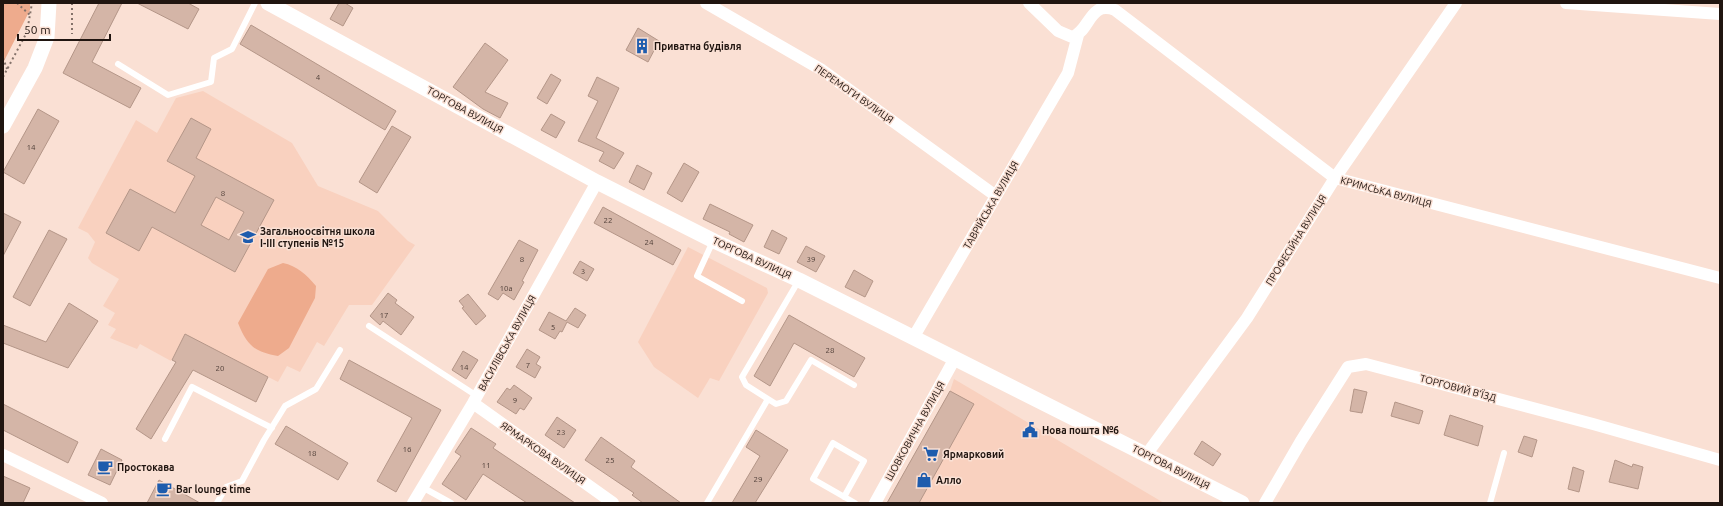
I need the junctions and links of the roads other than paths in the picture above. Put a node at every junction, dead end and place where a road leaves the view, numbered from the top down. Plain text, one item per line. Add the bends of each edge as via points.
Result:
1 (49, 3) edge
2 (255, 3) edge
3 (268, 3) edge
4 (706, 3) edge
5 (1456, 3) edge
6 (1566, 3) edge
7 (1033, 4) edge
8 (1111, 7) edge
9 (1720, 14) edge
10 (1058, 31) junction
11 (1078, 35) junction
12 (118, 64) dead end
13 (1068, 72) junction
14 (3, 126) edge
15 (1335, 178) junction
16 (597, 182) junction
17 (996, 196) junction
18 (714, 241) junction
19 (1720, 278) edge
20 (799, 280) junction
21 (742, 301) dead end
22 (369, 326) dead end
23 (913, 338) junction
24 (340, 350) dead end
25 (954, 360) junction
26 (854, 385) dead end
27 (768, 399) junction
28 (475, 400) junction
29 (272, 428) junction
30 (165, 439) dead end
31 (1504, 453) dead end
32 (3, 455) edge
33 (1146, 455) junction
34 (1720, 460) edge
35 (422, 487) junction
36 (844, 497) junction
37 (102, 503) edge
38 (217, 503) edge
39 (413, 503) edge
40 (451, 503) edge
41 (613, 503) edge
42 (707, 503) edge
43 (854, 503) edge
44 (875, 503) edge
45 (1242, 503) edge
46 (1266, 503) edge
47 (1490, 503) edge

1 - 14 street via 47,37 35,68
2 - 12 lane via 232,49 214,58 211,82 168,95
3 - 16 street, ТОРГОВА ВУЛИЦЯ
4 - 17 street, ПЕРЕМОГИ ВУЛИЦЯ via 822,70
5 - 15 street, ПРОФЕСІЙНА ВУЛИЦЯ
6 - 9 street
7 - 10 street
8 - 11 street, КРИМСЬКА ВУЛИЦЯ via 1096,11
8 - 15 street, КРИМСЬКА ВУЛИЦЯ
10 - 11 street via 1068,37
10 - 13 street via 1067,50
11 - 13 street, ТАВРІЙСЬКА ВУЛИЦЯ
13 - 17 street, ТАВРІЙСЬКА ВУЛИЦЯ
15 - 19 street, КРИМСЬКА ВУЛИЦЯ
15 - 33 street, ПРОФЕСІЙНА ВУЛИЦЯ via 1247,318
16 - 18 street, ТОРГОВА ВУЛИЦЯ
16 - 28 street, ВАСИЛІВСЬКА ВУЛИЦЯ
17 - 23 street, ТАВРІЙСЬКА ВУЛИЦЯ
18 - 20 street, ТОРГОВА ВУЛИЦЯ
18 - 21 lane via 697,276
20 - 23 street, ТОРГОВА ВУЛИЦЯ
20 - 27 lane via 742,377 746,385
22 - 28 lane
23 - 25 street, ТОРГОВА ВУЛИЦЯ
24 - 29 lane via 316,389 285,406
25 - 33 street, ТОРГОВА ВУЛИЦЯ
25 - 44 street, ШОВКОВИЧНА ВУЛИЦЯ
26 - 27 lane via 811,360 786,401 776,404
27 - 42 lane
28 - 35 street, ВАСИЛІВСЬКА ВУЛИЦЯ
28 - 41 street, ЯРМАРКОВА ВУЛИЦЯ
29 - 30 lane via 192,387
29 - 38 lane via 242,481 226,488
31 - 47 lane
32 - 37 street
33 - 45 street, ТОРГОВА ВУЛИЦЯ
34 - 46 street, ТОРГОВИЙ В’ЇЗД via 1366,364 1348,367 1301,441
35 - 39 street, ВАСИЛІВСЬКА ВУЛИЦЯ
35 - 40 lane
36 - 36 lane via 813,479 833,443 864,461
36 - 43 lane

